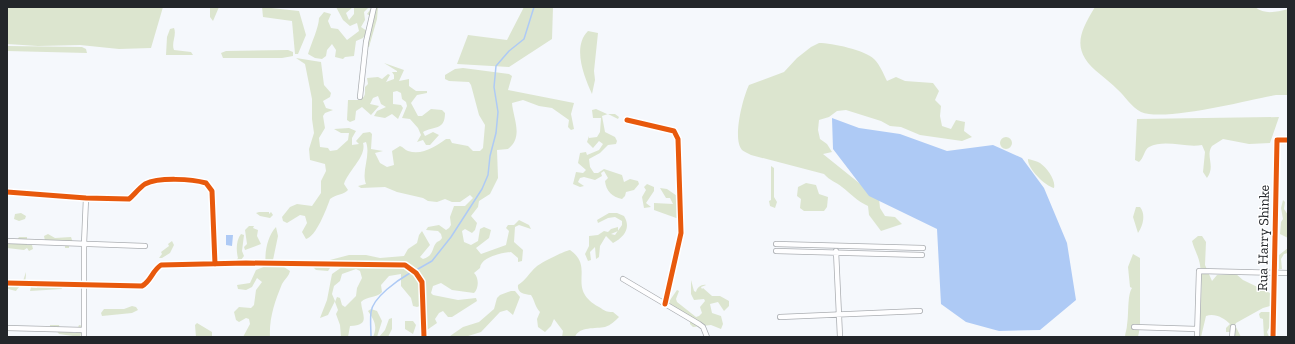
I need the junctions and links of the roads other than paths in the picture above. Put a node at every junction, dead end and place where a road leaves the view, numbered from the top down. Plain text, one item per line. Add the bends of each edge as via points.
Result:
1 (374, 7) edge
2 (360, 97) dead end
3 (627, 120) dead end
4 (1288, 140) edge
5 (7, 192) edge
6 (86, 198) junction
7 (7, 241) edge
8 (84, 244) junction
9 (776, 244) dead end
10 (836, 245) junction
11 (145, 246) dead end
12 (923, 248) dead end
13 (776, 251) dead end
14 (836, 252) junction
15 (922, 255) dead end
16 (215, 264) junction
17 (1273, 273) junction
18 (1288, 273) edge
19 (623, 279) dead end
20 (7, 283) edge
21 (85, 286) junction
22 (665, 304) junction
23 (920, 311) dead end
24 (839, 315) junction
25 (780, 317) dead end
26 (1134, 327) dead end
27 (1233, 327) dead end
28 (7, 328) edge
29 (1197, 329) junction
30 (84, 330) junction
31 (84, 337) edge
32 (424, 337) edge
33 (707, 337) edge
34 (840, 337) edge
35 (1197, 337) edge
36 (1232, 337) edge
37 (1273, 337) edge

1 - 2 street via 366,42
3 - 22 street via 674,131 678,140 681,233
4 - 17 street, Rua Harry Shinke via 1277,140
5 - 6 street
6 - 8 street
6 - 16 street via 129,199 146,184 155,182 174,180 206,183 212,191
7 - 8 street
8 - 11 street
8 - 21 street
9 - 10 street
10 - 12 street
10 - 14 street
13 - 14 street
14 - 15 street
14 - 24 street
16 - 21 street via 161,265 142,286
16 - 32 street via 405,265 416,273 422,282
17 - 18 street
17 - 29 street via 1199,271
17 - 37 street, Rua Harry Shinke
19 - 22 street
20 - 21 street
21 - 30 street
22 - 33 street via 703,327
23 - 24 street
24 - 25 street
24 - 34 street
26 - 29 street
27 - 36 street
28 - 30 street
29 - 35 street
30 - 31 street

